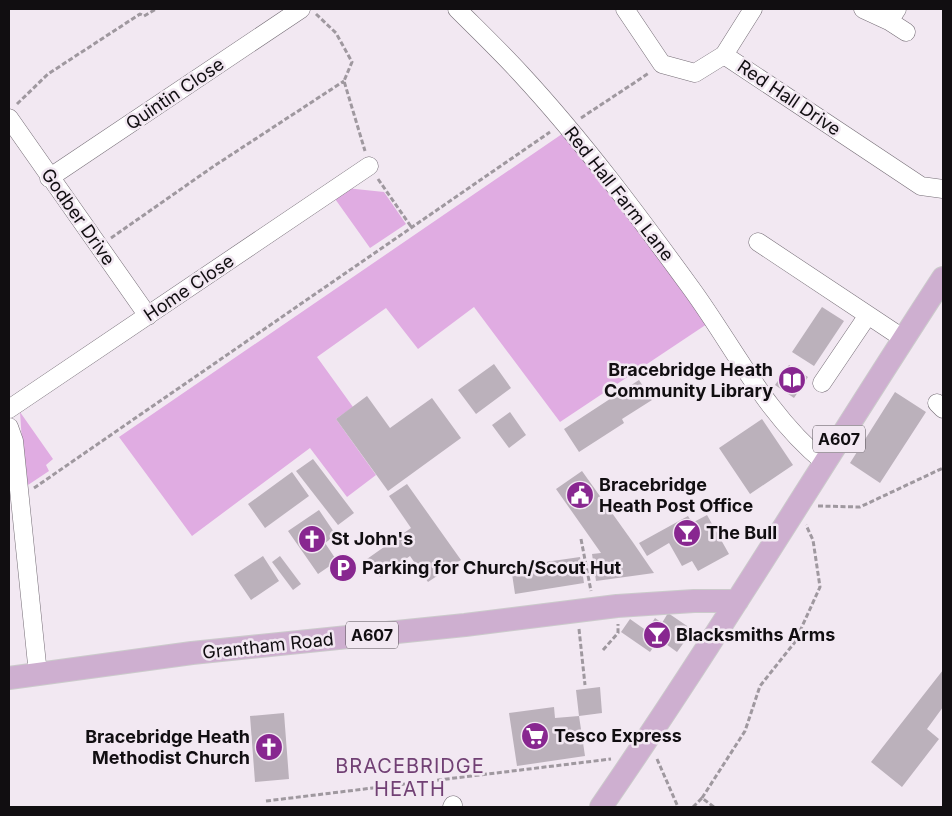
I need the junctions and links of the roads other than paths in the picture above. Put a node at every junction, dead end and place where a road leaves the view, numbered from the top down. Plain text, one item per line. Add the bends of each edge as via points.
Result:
1 (301, 9) edge
2 (457, 9) edge
3 (626, 9) edge
4 (753, 9) edge
5 (863, 9) edge
6 (893, 15) edge
7 (906, 32) dead end
8 (724, 55) junction
9 (12, 112) edge
10 (369, 166) road end
11 (50, 178) junction
12 (943, 189) edge
13 (758, 242) dead end
14 (943, 278) edge
15 (868, 315) junction
16 (148, 316) junction
17 (904, 339) junction
18 (822, 383) dead end
19 (9, 409) edge
20 (9, 427) edge
21 (824, 462) junction
22 (737, 601) junction
23 (38, 674) junction
24 (9, 678) edge
25 (601, 807) edge

1 - 11 street, Quintin Close
2 - 21 street, Red Hall Farm Lane via 521,74 565,125 628,203 708,312 762,394 802,444
3 - 8 street, Red Hall Drive via 662,64 695,73
4 - 8 street
5 - 6 street
6 - 7 street
8 - 12 street, Red Hall Drive via 921,186
9 - 11 street, Godber Drive
10 - 16 street, Home Close
11 - 16 street, Godber Drive
13 - 15 street
14 - 17 main road, A607
15 - 17 street
15 - 18 street
16 - 19 street, Home Close
17 - 21 main road, A607
20 - 23 street via 14,441
21 - 22 main road, A607
22 - 23 main road, Grantham Road / A607 via 617,606 192,653
22 - 25 main road, A607
23 - 24 main road, Grantham Road / A607

